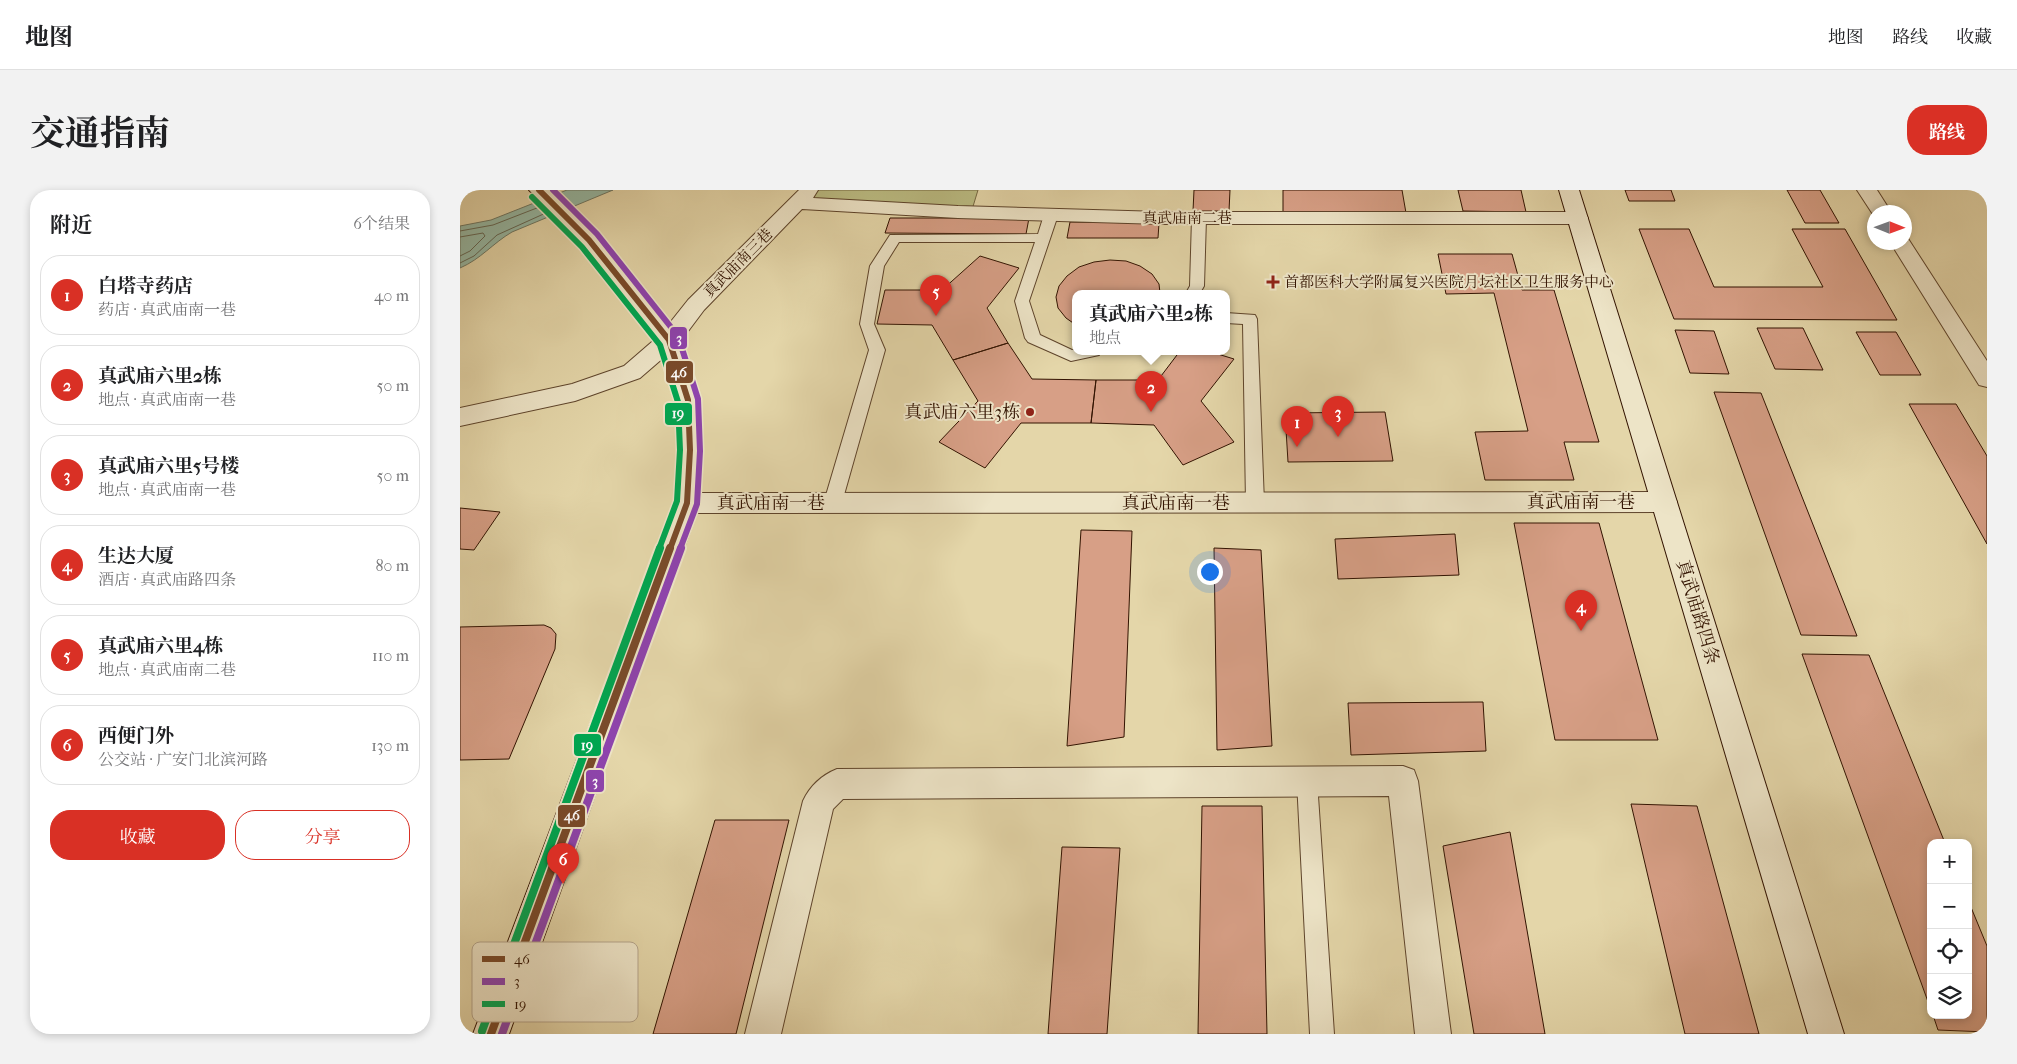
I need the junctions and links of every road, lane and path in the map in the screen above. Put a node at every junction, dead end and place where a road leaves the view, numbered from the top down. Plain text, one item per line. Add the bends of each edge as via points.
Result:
1 (539, 190) edge
2 (1569, 190) edge
3 (1867, 190) edge
4 (803, 197) edge
5 (1877, 205) edge
6 (1051, 215) junction
7 (1199, 218) junction
8 (1578, 218) junction
9 (1044, 238) junction
10 (1905, 250) edge
11 (1194, 290) edge
12 (1230, 318) edge
13 (669, 340) junction
14 (1076, 355) edge
15 (1987, 379) edge
16 (460, 417) edge
17 (833, 502) junction
18 (1255, 502) junction
19 (1664, 502) junction
20 (688, 503) junction
21 (1307, 781) junction
22 (525, 942) edge
23 (495, 1022) edge
24 (491, 1034) edge
25 (763, 1034) edge
26 (1322, 1034) edge
27 (1433, 1034) edge
28 (1826, 1034) edge

1 - 13 street via 589,240
2 - 8 street, 真武庙路四条
3 - 5 street
4 - 6 street, 真武庙南二巷 via 958,212
4 - 13 street, 真武庙南三巷 via 696,304
6 - 7 street, 真武庙南二巷
6 - 9 lane
7 - 8 street, 真武庙南二巷
7 - 11 lane
8 - 19 street, 真武庙路四条
9 - 14 lane via 1022,301 1034,338 1071,356
9 - 17 lane via 895,238 877,266 868,324 877,350
10 - 15 street
12 - 18 lane via 1250,319
13 - 16 street, 真武庙南三巷 via 632,372 575,392
13 - 20 street via 688,400
17 - 18 street, 真武庙南一巷
17 - 20 street, 真武庙南一巷
18 - 19 street, 真武庙南一巷
19 - 28 street, 真武庙路四条
20 - 22 street
21 - 25 street via 837,784 818,801
21 - 26 lane
21 - 27 street via 1403,781
23 - 24 street

